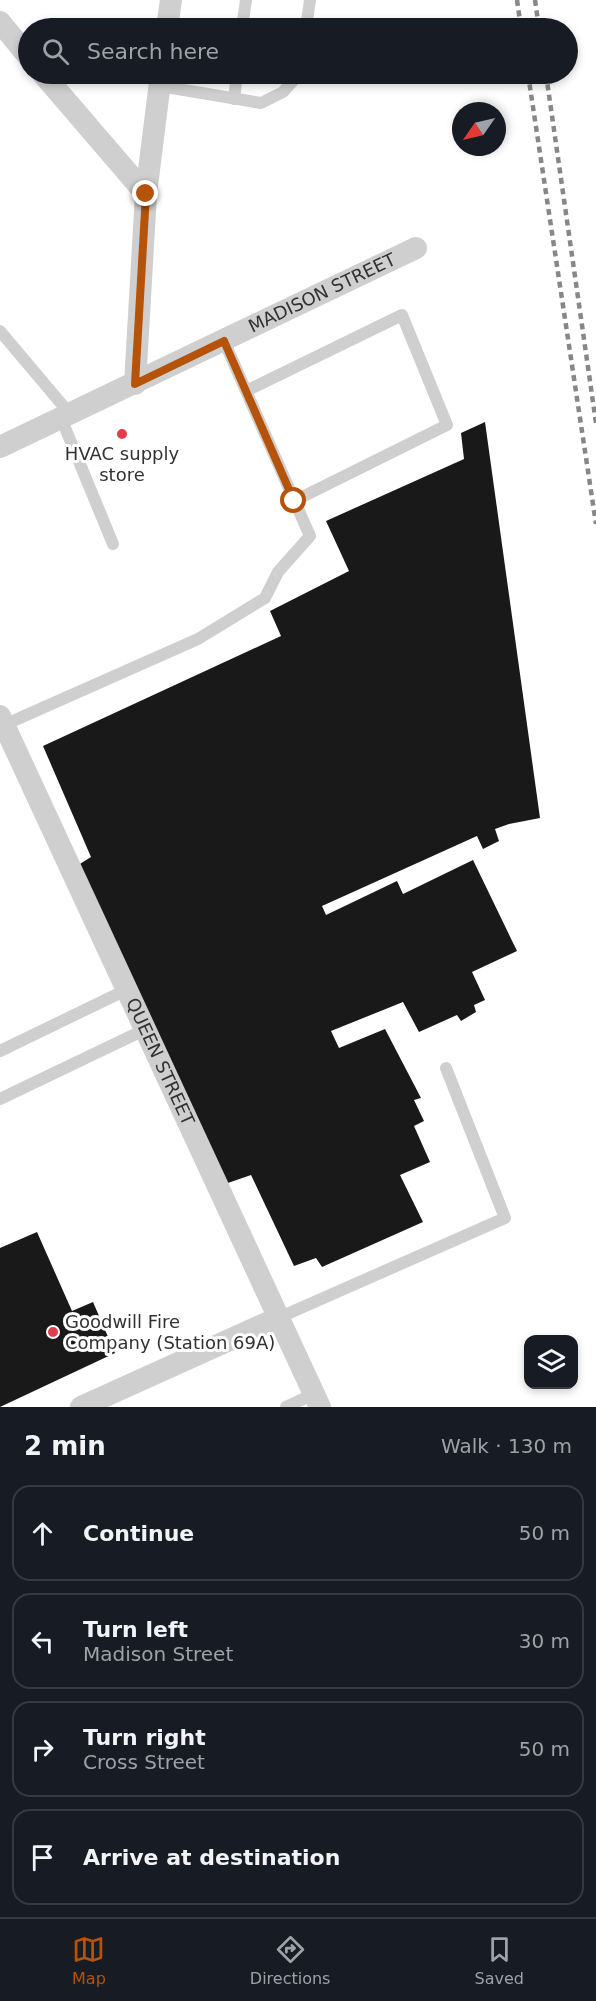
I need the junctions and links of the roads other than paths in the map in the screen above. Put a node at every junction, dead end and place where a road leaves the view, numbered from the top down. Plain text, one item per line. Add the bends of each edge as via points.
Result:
1 (171, 0) edge
2 (246, 0) edge
3 (310, 0) edge
4 (168, 18) edge
5 (243, 18) edge
6 (307, 18) edge
7 (0, 22) edge
8 (18, 44) edge
9 (52, 84) edge
10 (160, 84) edge
11 (176, 84) edge
12 (236, 84) edge
13 (291, 84) edge
14 (234, 99) junction
15 (146, 194) junction
16 (416, 248) dead end
17 (0, 331) edge
18 (224, 341) junction
19 (135, 384) junction
20 (246, 391) junction
21 (65, 416) junction
22 (0, 447) edge
23 (294, 501) junction
24 (113, 544) dead end
25 (2, 721) edge
26 (126, 990) junction
27 (144, 1030) junction
28 (0, 1051) edge
29 (446, 1068) dead end
30 (0, 1099) edge
31 (278, 1318) junction
32 (317, 1400) edge
33 (92, 1405) edge
34 (286, 1407) edge

1 - 4 street
2 - 5 lane
3 - 6 lane
7 - 8 street
9 - 15 street
10 - 15 street
11 - 14 lane
12 - 14 lane
13 - 14 lane via 283,93 261,103
15 - 19 street
16 - 18 street, MADISON STREET
17 - 21 lane
18 - 19 street, MADISON STREET
18 - 20 lane
19 - 21 street, MADISON STREET
20 - 23 lane
20 - 23 lane via 402,315 447,425
21 - 22 street, MADISON STREET
21 - 24 lane
23 - 25 lane via 310,536 278,572 265,598 162,656
25 - 26 street, QUEEN STREET
26 - 27 street, QUEEN STREET
26 - 28 lane
27 - 30 lane
27 - 31 street, QUEEN STREET
29 - 31 lane via 505,1218
31 - 32 street, QUEEN STREET
31 - 33 street
32 - 34 lane

